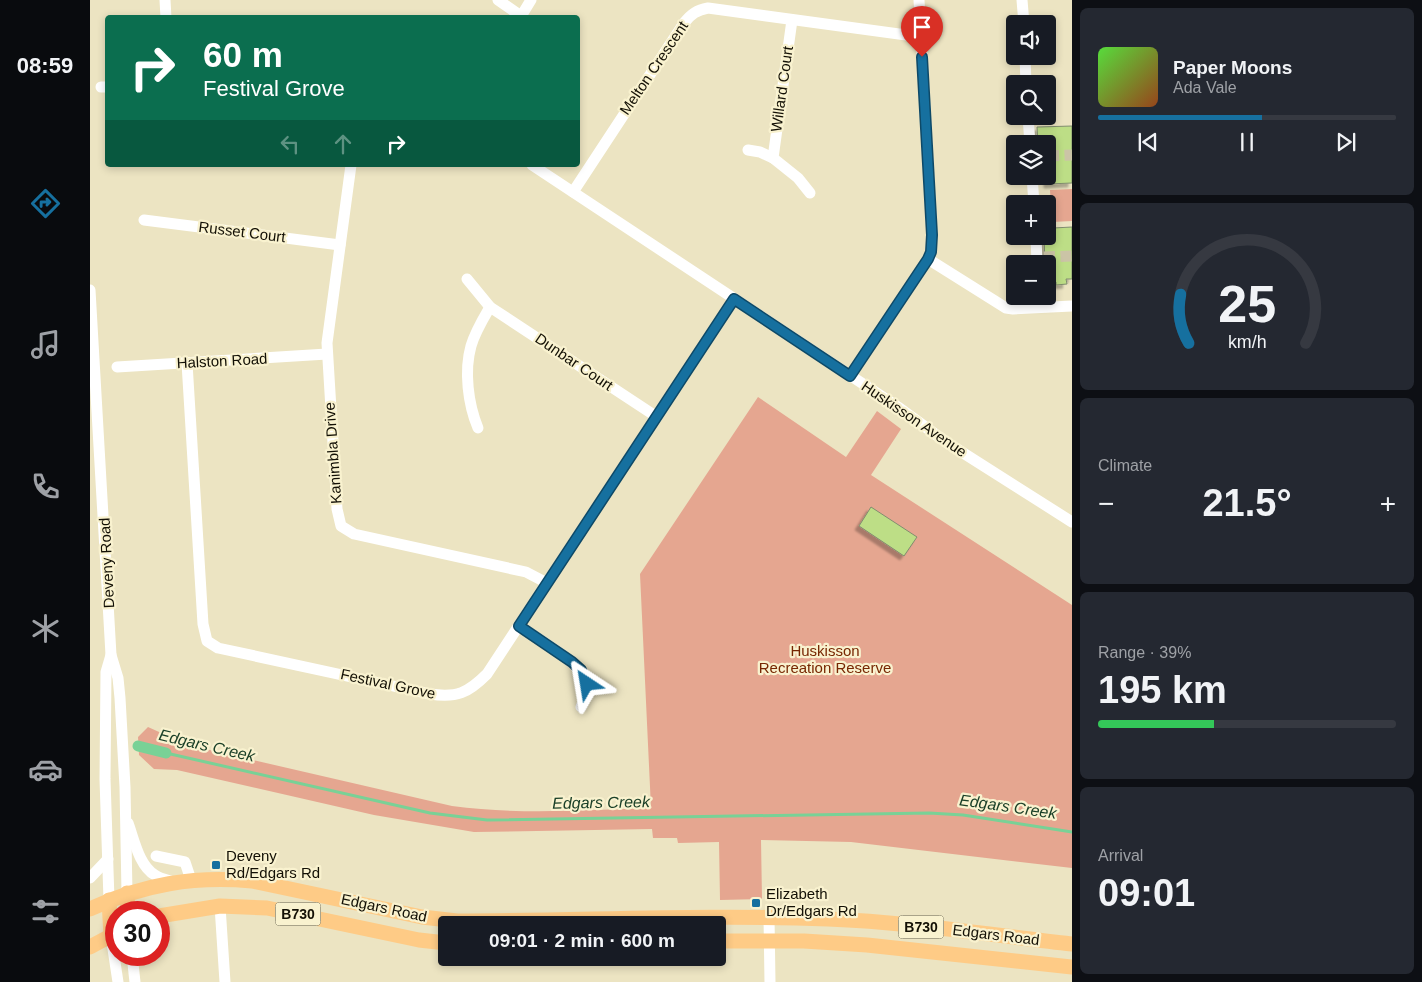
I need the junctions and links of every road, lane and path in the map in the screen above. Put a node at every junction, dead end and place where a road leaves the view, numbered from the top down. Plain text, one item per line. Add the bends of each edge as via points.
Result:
1 (165, 0) edge
2 (498, 0) edge
3 (531, 0) edge
4 (919, 0) edge
5 (1022, 0) edge
6 (166, 15) edge
7 (517, 15) edge
8 (521, 15) edge
9 (1023, 15) edge
10 (792, 20) junction
11 (921, 37) junction
12 (748, 150) dead end
13 (773, 158) junction
14 (351, 167) edge
15 (535, 167) edge
16 (573, 192) junction
17 (810, 193) dead end
18 (144, 220) dead end
19 (340, 245) junction
20 (928, 259) junction
21 (467, 279) dead end
22 (90, 290) edge
23 (734, 299) junction
24 (1056, 304) edge
25 (1029, 305) edge
26 (490, 306) junction
27 (1072, 306) edge
28 (327, 354) junction
29 (187, 363) junction
30 (117, 367) dead end
31 (850, 376) junction
32 (657, 417) junction
33 (478, 428) dead end
34 (1072, 522) edge
35 (547, 583) junction
36 (519, 626) junction
37 (111, 655) junction
38 (581, 708) dead end
39 (125, 814) junction
40 (156, 856) dead end
41 (108, 858) junction
42 (90, 878) edge
43 (191, 880) junction
44 (174, 882) junction
45 (127, 893) junction
46 (109, 900) junction
47 (127, 901) edge
48 (220, 906) junction
49 (90, 909) edge
50 (170, 914) edge
51 (768, 917) junction
52 (726, 918) edge
53 (438, 919) edge
54 (105, 939) edge
55 (726, 940) edge
56 (769, 940) junction
57 (438, 942) edge
58 (1072, 944) edge
59 (90, 947) edge
60 (116, 966) edge
61 (133, 966) edge
62 (1072, 967) edge
63 (118, 982) edge
64 (135, 982) edge
65 (225, 982) edge
66 (770, 982) edge

1 - 6 street
2 - 7 street
3 - 8 street
4 - 11 street
5 - 9 street
10 - 11 street, Melton Crescent
10 - 13 street, Willard Court
10 - 16 street, Melton Crescent via 708,8 689,17
11 - 20 street via 932,235
12 - 13 street, Willard Court
13 - 17 street, Willard Court via 798,178
14 - 19 street, Kanimbla Drive
15 - 16 street, Huskisson Avenue
16 - 23 street, Huskisson Avenue
18 - 19 street, Russet Court
19 - 28 street, Kanimbla Drive
20 - 25 street via 1000,306 1013,310
20 - 31 street
21 - 26 street, Dunbar Court
22 - 37 street, Deveny Road
23 - 31 street, Huskisson Avenue
23 - 32 street, Festival Grove
24 - 27 street
26 - 32 street, Dunbar Court
26 - 33 street via 476,333 468,375 470,401
28 - 29 street, Halston Road
28 - 35 street, Kanimbla Drive via 337,509 341,526 354,534 526,572
29 - 30 street, Halston Road
29 - 36 street, Festival Grove via 203,624 212,645 420,692 452,696 475,686 487,674
31 - 34 street, Huskisson Avenue
32 - 35 street, Festival Grove
35 - 36 street, Festival Grove
36 - 38 street via 581,670 587,684
37 - 39 street, Deveny Road via 120,698
37 - 41 street, Deveny Road via 106,672
39 - 44 street via 146,867 156,876
39 - 45 street, Deveny Road
40 - 43 street via 185,862
41 - 42 street
41 - 46 street, Deveny Road
43 - 44 main road, Edgars Road / B730
43 - 53 main road, Edgars Road / B730 via 252,881
44 - 45 main road, Edgars Road / B730
45 - 46 main road, Edgars Road / B730
45 - 47 main road, Deveny Road
46 - 49 main road, Edgars Road / B730
48 - 50 main road, Edgars Road / B730
48 - 57 main road, Edgars Road / B730 via 267,908
48 - 65 street
51 - 52 main road, Edgars Road / B730
51 - 56 street
51 - 58 main road, Edgars Road / B730 via 879,923
54 - 59 main road
55 - 56 main road, Edgars Road / B730
56 - 62 main road, Edgars Road / B730 via 867,945
56 - 66 street
60 - 63 street, Deveny Road
61 - 64 street

